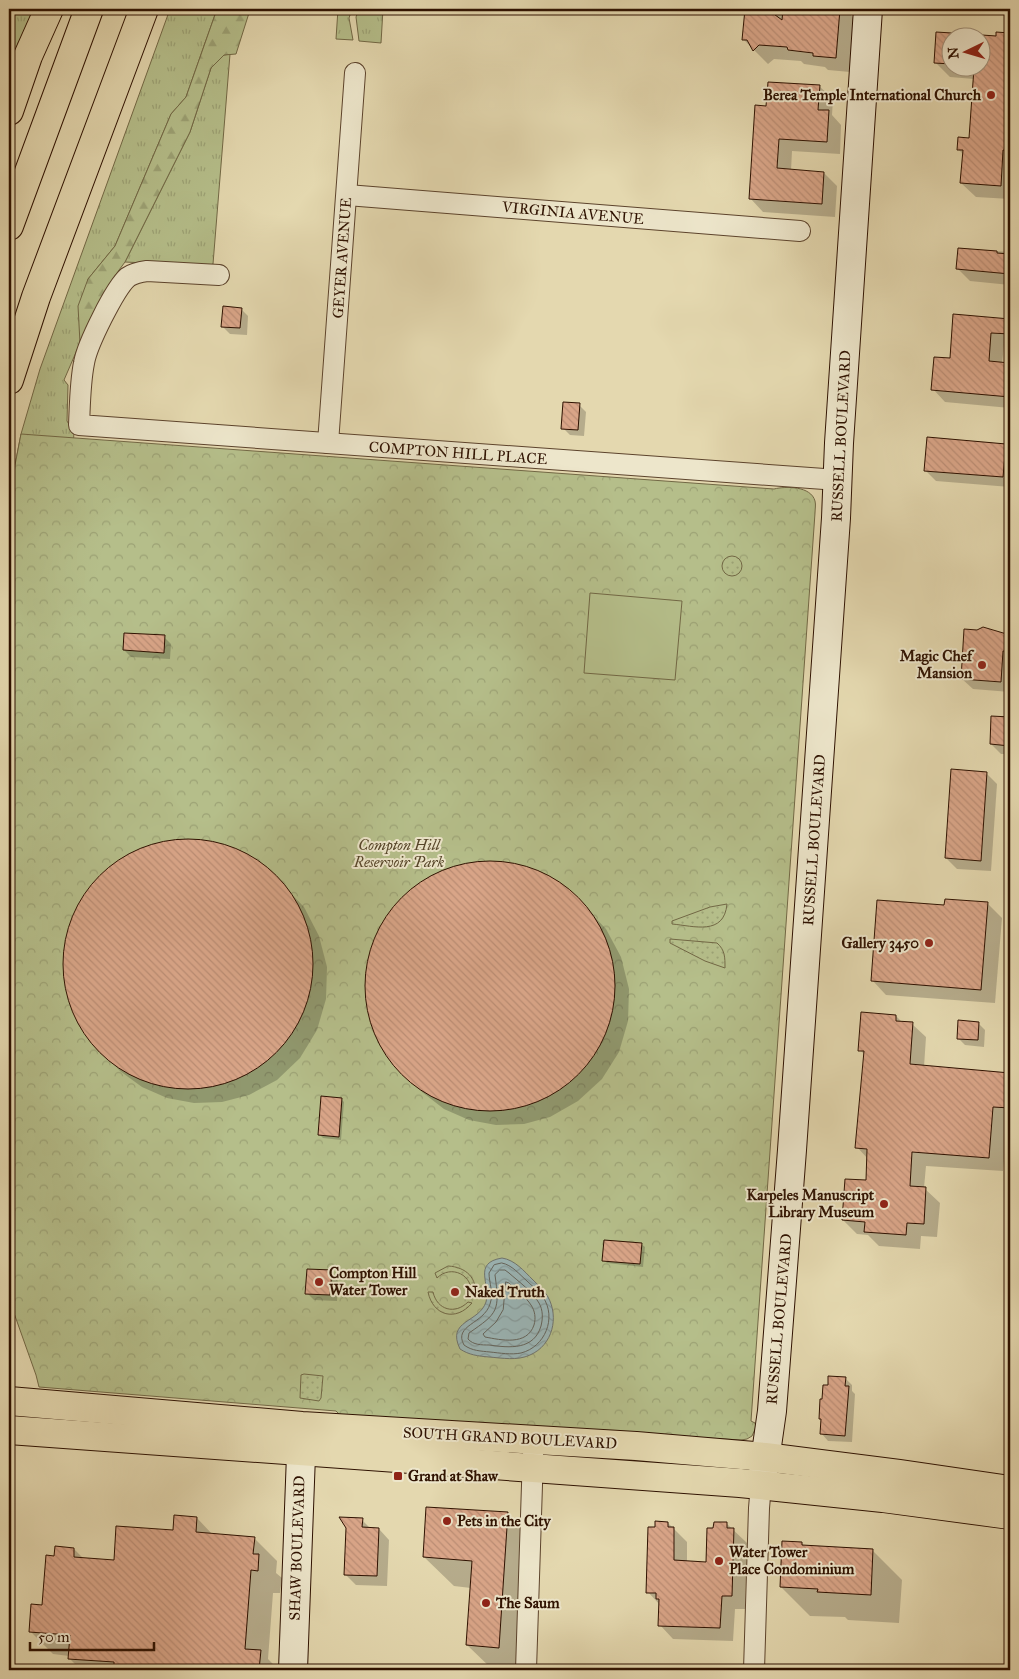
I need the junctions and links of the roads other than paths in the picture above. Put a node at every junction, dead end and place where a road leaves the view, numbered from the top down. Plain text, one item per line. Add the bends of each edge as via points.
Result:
1 (50, 9) edge
2 (89, 9) edge
3 (144, 9) edge
4 (868, 9) edge
5 (355, 73) dead end
6 (9, 111) edge
7 (347, 194) junction
8 (9, 226) edge
9 (800, 231) dead end
10 (219, 275) dead end
11 (9, 380) edge
12 (328, 443) junction
13 (838, 480) junction
14 (9, 1401) edge
15 (9, 1430) edge
16 (301, 1439) junction
17 (534, 1440) junction
18 (765, 1457) junction
19 (532, 1469) junction
20 (761, 1485) junction
21 (1010, 1490) edge
22 (1010, 1515) edge
23 (293, 1670) edge
24 (526, 1670) edge
25 (754, 1670) edge

1 - 6 main road via 28,56
2 - 8 main road
3 - 11 main road
4 - 13 main road, RUSSELL BOULEVARD
5 - 7 street, GEYER AVENUE
7 - 9 street, VIRGINIA AVENUE
7 - 12 street, GEYER AVENUE
10 - 12 street, COMPTON HILL PLACE via 146,271 130,276 121,284 91,340 84,362 79,425
12 - 13 street, COMPTON HILL PLACE
13 - 18 main road, RUSSELL BOULEVARD via 792,1150 772,1411
14 - 16 main road, SOUTH GRAND BOULEVARD
15 - 16 main road, SOUTH GRAND BOULEVARD
16 - 17 main road, SOUTH GRAND BOULEVARD
16 - 19 main road, SOUTH GRAND BOULEVARD
16 - 23 main road, SHAW BOULEVARD
17 - 18 main road, SOUTH GRAND BOULEVARD
17 - 19 street
18 - 20 main road, RUSSELL BOULEVARD
18 - 21 main road, SOUTH GRAND BOULEVARD
19 - 20 main road, SOUTH GRAND BOULEVARD
19 - 24 street
20 - 22 main road, SOUTH GRAND BOULEVARD
20 - 25 street, RUSSELL BOULEVARD

